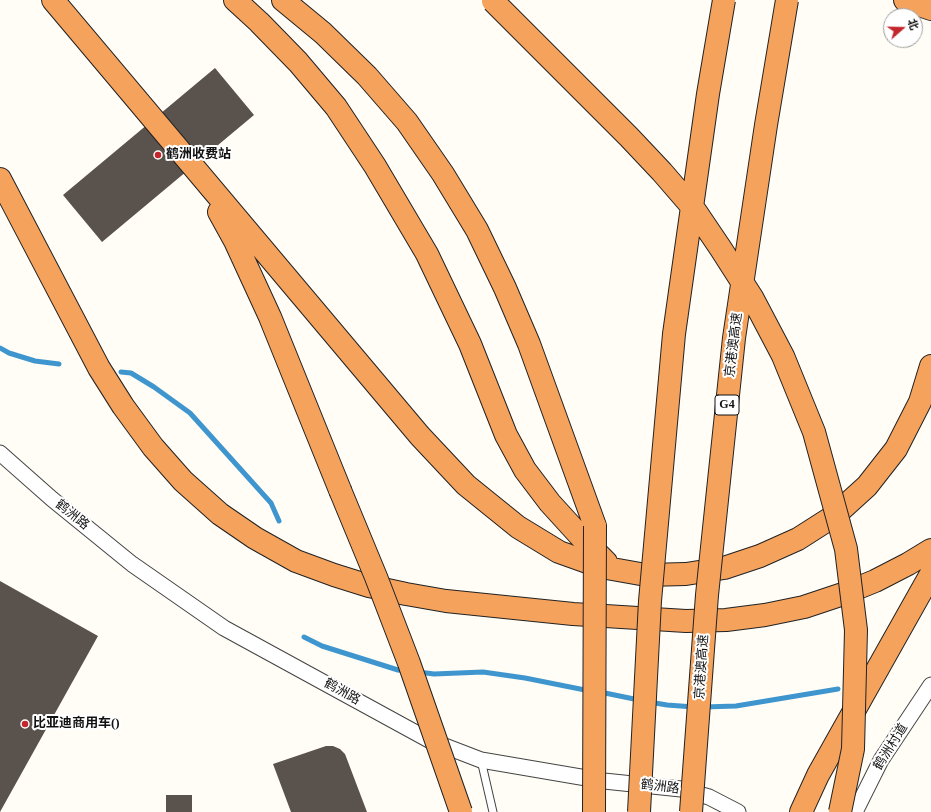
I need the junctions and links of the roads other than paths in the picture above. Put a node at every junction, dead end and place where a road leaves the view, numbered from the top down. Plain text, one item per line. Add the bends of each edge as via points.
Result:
1 (53, 0) edge
2 (235, 0) edge
3 (283, 0) edge
4 (492, 0) edge
5 (724, 0) edge
6 (787, 0) edge
7 (905, 0) edge
8 (931, 9) edge
9 (196, 169) junction
10 (0, 179) edge
11 (931, 366) edge
12 (1, 454) edge
13 (931, 550) edge
14 (614, 569) junction
15 (931, 574) edge
16 (931, 685) edge
17 (481, 760) junction
18 (461, 812) edge
19 (493, 812) edge
20 (594, 812) edge
21 (639, 812) edge
22 (691, 812) edge
23 (738, 812) edge
24 (801, 812) edge
25 (840, 812) edge
26 (855, 812) edge

1 - 9 highway
2 - 14 highway via 298,62 336,108 375,166 427,254 470,344 506,435 525,470 580,537
3 - 20 highway, bridge via 323,33 367,76 407,122 477,230 529,344 595,526
4 - 25 highway, bridge via 629,137 694,209 753,300 783,356 814,432 846,549 856,630 853,749
5 - 21 highway, bridge via 674,334 650,601
6 - 22 highway, 京港澳高速 / G4, bridge via 734,338 707,595
7 - 8 highway
9 - 14 highway via 420,436 466,485 518,527 559,552
9 - 18 highway, bridge via 235,241 270,317 376,577
10 - 13 highway via 99,368 153,447 183,481 220,514 255,538 296,561 369,586 446,601 686,622 726,620 804,607 875,581
11 - 14 highway via 920,402 896,449 867,486 834,516 798,539 724,568 686,574 646,575
12 - 17 street, 鹤洲路 via 132,564 224,628 429,740
15 - 24 highway, bridge via 822,768
16 - 26 street, 鹤洲村道 via 882,760
17 - 19 lane
17 - 23 street, 鹤洲路 via 604,781 681,789 709,797

